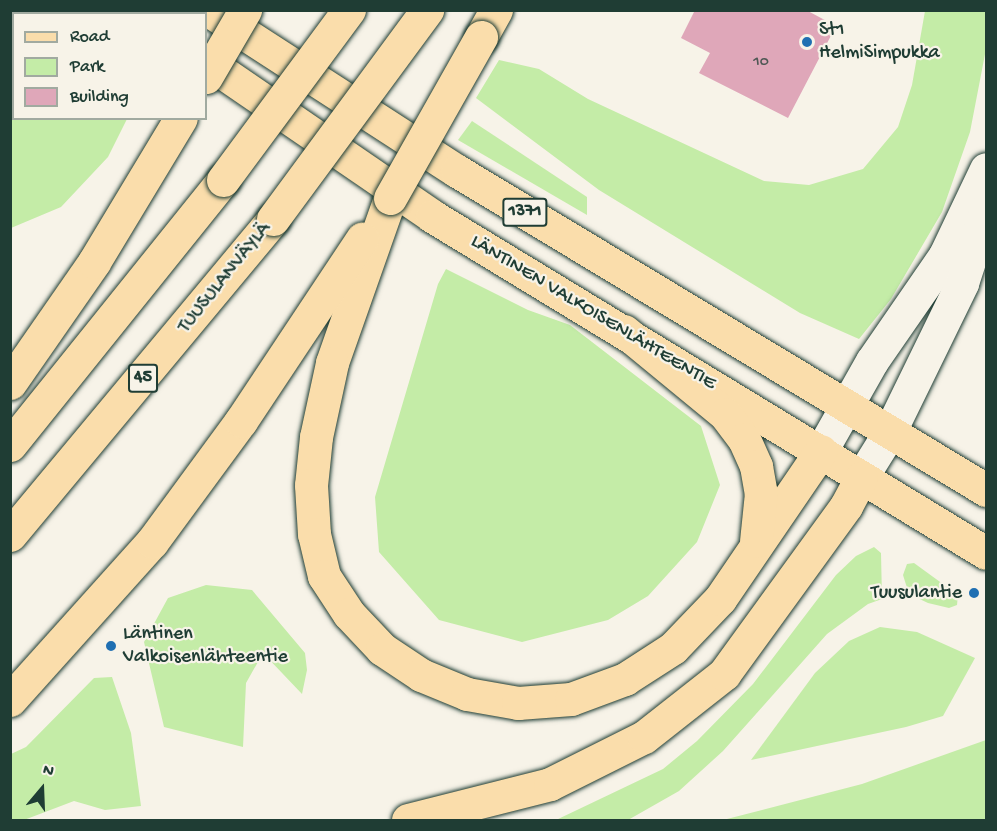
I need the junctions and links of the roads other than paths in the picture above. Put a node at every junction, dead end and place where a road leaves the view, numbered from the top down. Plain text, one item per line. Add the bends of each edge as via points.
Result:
1 (208, 10) edge
2 (245, 10) edge
3 (349, 10) edge
4 (427, 10) edge
5 (489, 24) edge
6 (207, 62) edge
7 (207, 75) edge
8 (175, 128) edge
9 (987, 170) edge
10 (987, 209) edge
11 (355, 265) junction
12 (624, 331) junction
13 (10, 383) edge
14 (847, 407) junction
15 (888, 433) junction
16 (10, 445) edge
17 (821, 451) junction
18 (861, 478) junction
19 (987, 490) edge
20 (10, 535) edge
21 (754, 549) junction
22 (987, 553) edge
23 (10, 700) edge
24 (408, 820) edge

1 - 14 main road, 1371 via 457,171
2 - 7 main road, bridge
3 - 16 main road, bridge via 223,180
4 - 20 main road, TUUSULANVÄYLÄ / 45, bridge via 273,219
5 - 11 main road, bridge
6 - 12 main road, LÄNTINEN VALKOISENLÄHTEENTIE / 1371 via 432,216
8 - 13 main road via 94,262
9 - 14 main road via 945,255 872,361
10 - 15 main road via 962,283
11 - 21 main road via 316,437 311,485 314,534 324,576 349,614 381,649 421,675 467,694 518,703 571,699 625,680 673,648 720,599
11 - 23 main road via 152,542
12 - 17 main road, LÄNTINEN VALKOISENLÄHTEENTIE / 1371
12 - 21 main road via 725,414 744,439 756,466 761,493 761,518
14 - 15 main road
14 - 17 main road
15 - 18 main road
15 - 19 main road
17 - 18 main road, LÄNTINEN VALKOISENLÄHTEENTIE / 1371
17 - 21 main road
18 - 22 main road, LÄNTINEN VALKOISENLÄHTEENTIE
18 - 24 main road via 846,506 724,674 644,736 550,784

